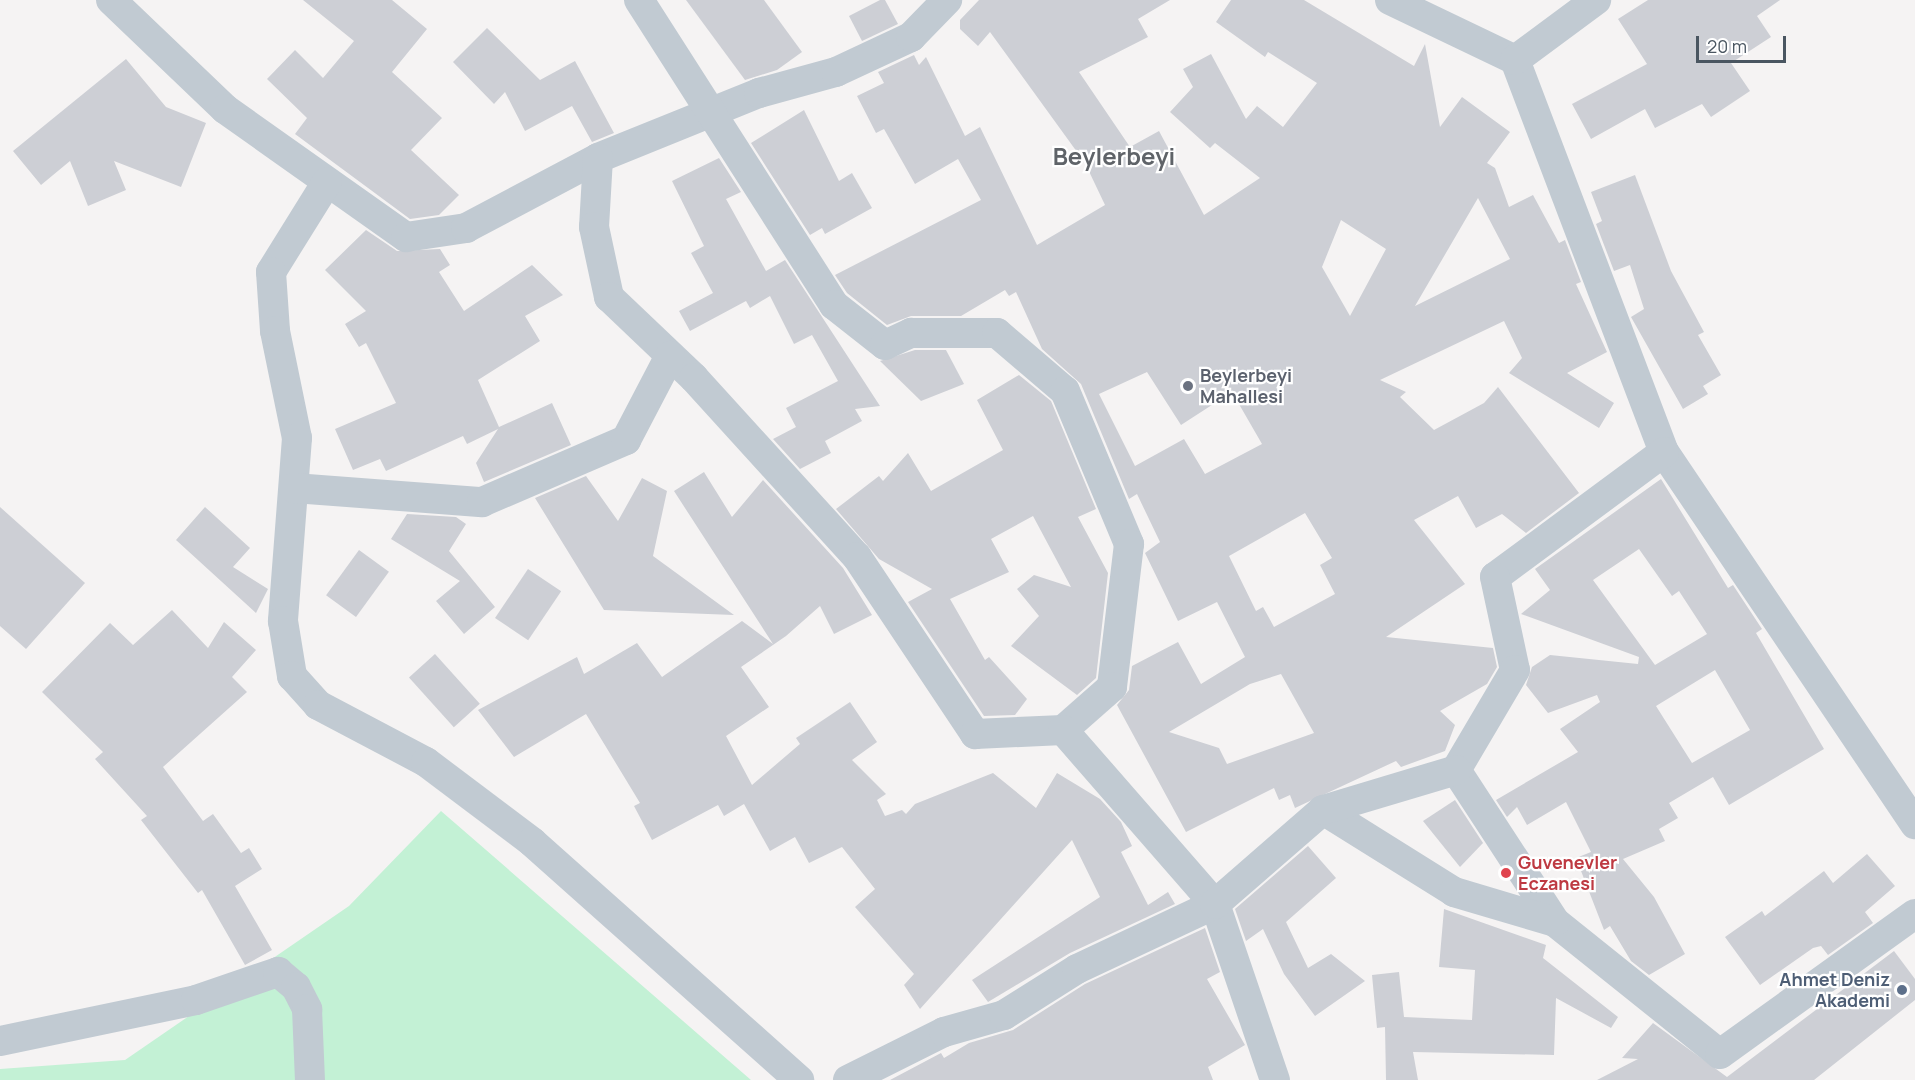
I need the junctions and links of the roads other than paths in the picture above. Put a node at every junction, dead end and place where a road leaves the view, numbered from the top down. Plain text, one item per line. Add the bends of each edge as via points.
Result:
1 (111, 0) edge
2 (639, 0) edge
3 (946, 0) edge
4 (1390, 0) edge
5 (1596, 0) edge
6 (1515, 60) junction
7 (709, 111) junction
8 (598, 158) junction
9 (327, 182) junction
10 (670, 356) junction
11 (1664, 452) junction
12 (294, 488) junction
13 (1063, 730) junction
14 (1456, 770) junction
15 (1323, 810) junction
16 (1915, 824) edge
17 (1215, 904) junction
18 (1915, 914) edge
19 (1556, 922) junction
20 (0, 1041) edge
21 (310, 1080) edge
22 (799, 1080) edge
23 (848, 1080) edge
24 (1275, 1080) edge

1 - 9 street via 225,109
2 - 7 street
3 - 7 street via 911,37 836,72
4 - 6 street
5 - 6 street
6 - 11 street
7 - 8 street
7 - 13 street via 834,305 868,334 885,345 911,333 997,333 1065,391 1129,544 1112,687
8 - 9 street via 466,228 406,237
8 - 10 street via 594,227 609,297
9 - 12 street via 271,272 275,331 297,438
10 - 12 street via 626,440 482,502
10 - 13 street via 857,557 975,734
11 - 14 street via 1495,577 1515,670
11 - 16 street
12 - 22 street via 283,621 292,676 318,705 426,762 532,842
13 - 17 street
14 - 15 street
14 - 19 street
15 - 17 street
15 - 19 street via 1454,892
17 - 23 street via 1077,969 1004,1015 944,1032
17 - 24 street
18 - 19 street via 1720,1054
20 - 21 street via 196,1000 278,972 296,987 307,1009

